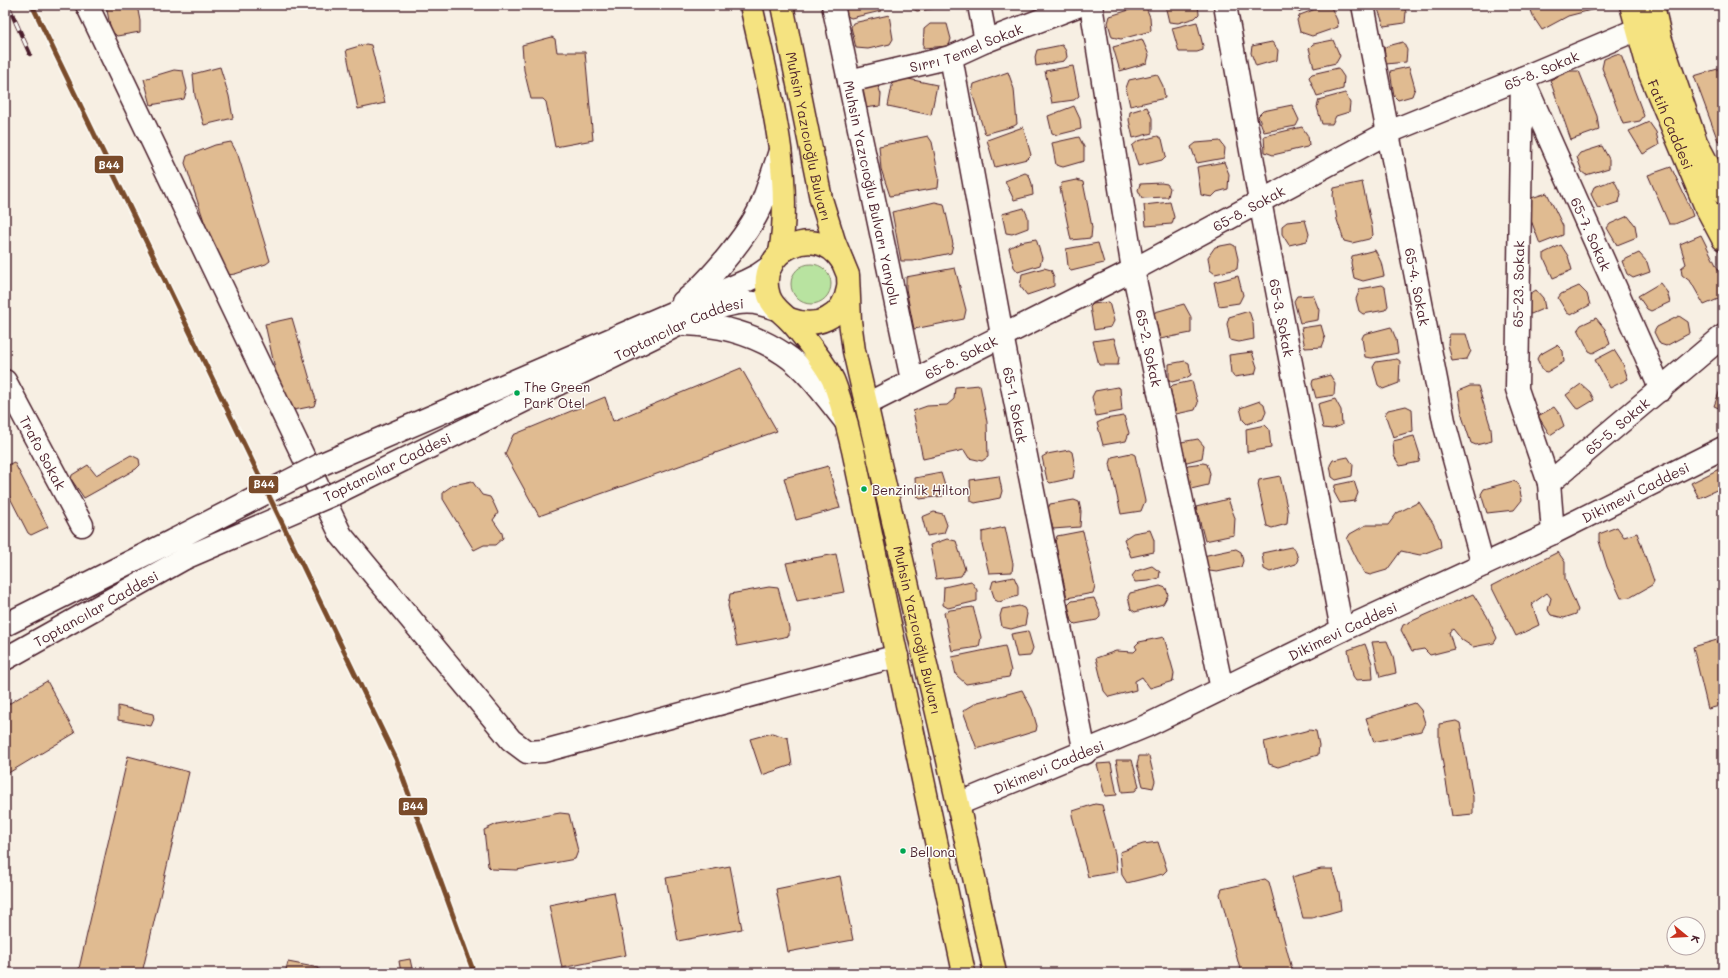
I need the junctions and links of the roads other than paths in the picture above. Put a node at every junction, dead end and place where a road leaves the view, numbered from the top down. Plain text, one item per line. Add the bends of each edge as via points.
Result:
1 (87, 5) edge
2 (751, 5) edge
3 (782, 5) edge
4 (833, 5) edge
5 (979, 5) edge
6 (1080, 5) edge
7 (1091, 5) edge
8 (1225, 5) edge
9 (1363, 5) edge
10 (1631, 5) edge
11 (1653, 5) edge
12 (1638, 29) junction
13 (986, 41) junction
14 (951, 57) junction
15 (1522, 78) junction
16 (849, 81) junction
17 (1389, 132) junction
18 (780, 150) junction
19 (1723, 193) edge
20 (1260, 202) junction
21 (1723, 239) edge
22 (775, 260) junction
23 (1134, 270) junction
24 (847, 275) junction
25 (783, 314) junction
26 (673, 319) junction
27 (1002, 335) junction
28 (1723, 336) edge
29 (912, 380) junction
30 (5, 381) edge
31 (1660, 390) junction
32 (867, 404) junction
33 (846, 423) junction
34 (1723, 448) edge
35 (1549, 483) junction
36 (82, 525) dead end
37 (1554, 533) junction
38 (1483, 565) junction
39 (5, 624) edge
40 (1342, 630) junction
41 (897, 656) junction
42 (5, 659) edge
43 (1222, 689) junction
44 (1084, 753) junction
45 (958, 804) junction
46 (964, 973) edge
47 (995, 973) edge

1 - 41 street via 341,535 511,740 527,752 544,751
2 - 18 main road, Muhsin Yazıcıoğlu Bulvarı
3 - 24 main road, Muhsin Yazıcıoğlu Bulvarı via 821,199
4 - 16 street, Muhsin Yazıcıoğlu Bulvarı Yanyolu
5 - 13 street
6 - 13 street, Sırrı Temel Sokak
7 - 23 street, 65-2. Sokak
8 - 20 street, 65-3. Sokak
9 - 17 street, 65-4. Sokak
10 - 12 main road, Fatih Caddesi
11 - 19 main road, Fatih Caddesi via 1660,37 1696,142
12 - 15 street, 65-8. Sokak
12 - 21 main road, Fatih Caddesi via 1650,74 1705,205
13 - 14 street, Sırrı Temel Sokak
14 - 16 street, Sırrı Temel Sokak
14 - 27 street, 65-1. Sokak
15 - 17 street, 65-8. Sokak
15 - 31 street, 65-7. Sokak
15 - 35 street, 65-23. Sokak via 1517,389
16 - 29 street, Muhsin Yazıcıoğlu Bulvarı Yanyolu
17 - 20 street, 65-8. Sokak
17 - 38 street, 65-4. Sokak via 1445,426
18 - 22 main road, Muhsin Yazıcıoğlu Bulvarı via 783,224
18 - 26 street via 760,207 741,240
20 - 23 street, 65-8. Sokak
20 - 40 street, 65-3. Sokak
22 - 24 main road via 792,245 812,242 832,249 839,256
22 - 25 main road, Muhsin Yazıcıoğlu Bulvarı via 767,286 769,296
22 - 26 street, Toptancılar Caddesi via 758,275
23 - 27 street, 65-8. Sokak
23 - 43 street, 65-2. Sokak
24 - 25 main road via 847,295 843,304 828,318 808,324
24 - 32 main road, Muhsin Yazıcıoğlu Bulvarı via 854,352
25 - 26 street, Toptancılar Caddesi via 764,304 747,302
25 - 33 main road, Muhsin Yazıcıoğlu Bulvarı via 810,345 832,379
26 - 33 street via 731,330 758,340 784,354 799,366 827,397
26 - 39 street, Toptancılar Caddesi, bridge via 322,464
26 - 42 street, Toptancılar Caddesi, bridge via 334,494 185,558
27 - 29 street, 65-8. Sokak
27 - 44 street, 65-1. Sokak
28 - 31 street, 65-5. Sokak
29 - 32 street, 65-8. Sokak
30 - 36 street, Trafo Sokak
31 - 35 street, 65-5. Sokak
32 - 45 main road, Muhsin Yazıcıoğlu Bulvarı
33 - 41 main road, Muhsin Yazıcıoğlu Bulvarı
34 - 37 street, Dikimevi Caddesi
35 - 37 street
37 - 38 street, Dikimevi Caddesi
38 - 40 street, Dikimevi Caddesi
40 - 43 street, Dikimevi Caddesi
41 - 46 main road, Muhsin Yazıcıoğlu Bulvarı
43 - 44 street, Dikimevi Caddesi
44 - 45 street, Dikimevi Caddesi
45 - 47 main road, Muhsin Yazıcıoğlu Bulvarı

